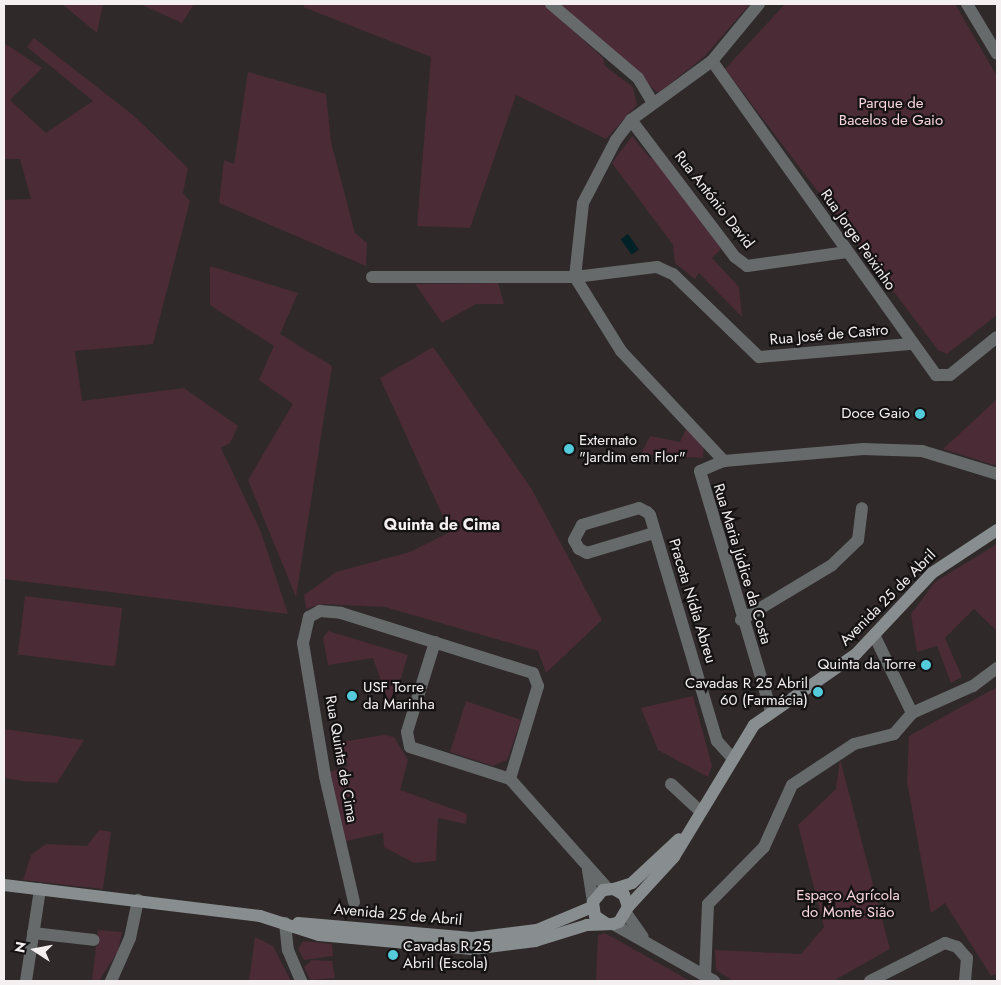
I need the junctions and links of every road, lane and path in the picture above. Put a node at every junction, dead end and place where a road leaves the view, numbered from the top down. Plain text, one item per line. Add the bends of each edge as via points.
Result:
1 (551, 4) edge
2 (760, 4) edge
3 (967, 4) edge
4 (997, 54) edge
5 (712, 61) junction
6 (653, 103) junction
7 (631, 120) junction
8 (846, 252) junction
9 (372, 277) dead end
10 (575, 278) junction
11 (997, 337) edge
12 (912, 344) junction
13 (724, 461) junction
14 (997, 474) edge
15 (862, 508) dead end
16 (997, 530) edge
17 (654, 533) junction
18 (741, 620) junction
19 (875, 637) junction
20 (436, 642) junction
21 (997, 668) edge
22 (771, 711) junction
23 (912, 713) junction
24 (733, 759) junction
25 (510, 779) junction
26 (671, 784) dead end
27 (702, 812) junction
28 (692, 827) junction
29 (588, 870) junction
30 (4, 885) edge
31 (40, 889) junction
32 (611, 889) junction
33 (138, 900) junction
34 (354, 902) dead end
35 (592, 904) junction
36 (627, 910) junction
37 (285, 923) junction
38 (610, 924) junction
39 (33, 932) junction
40 (94, 940) dead end
41 (648, 942) junction
42 (709, 979) edge
43 (26, 981) edge
44 (111, 981) edge
45 (301, 981) edge
46 (870, 981) edge
47 (965, 981) edge

1 - 6 street via 638,78
2 - 5 street
3 - 4 street
5 - 6 street
5 - 8 street, Rua Jorge Peixinho
6 - 7 street
7 - 8 street, Rua António David via 735,257 747,266
7 - 10 street via 609,151 583,203
8 - 12 street, Rua Jorge Peixinho
9 - 10 street
10 - 12 street, Rua José de Castro via 665,269 759,357
10 - 13 street, Rua Maria Júdice da Costa via 621,351
11 - 12 street, Rua Jorge Peixinho via 943,377 936,375
13 - 14 street via 863,449 915,450
13 - 18 street, Rua Maria Júdice da Costa via 700,470 699,476
15 - 18 street via 858,540 832,565
16 - 19 main road, Avenida 25 de Abril via 932,574
17 - 17 street, Praceta Nídia Abreu via 650,516 639,508 582,525 574,540 579,549 587,553
17 - 24 street, Praceta Nídia Abreu via 717,741
18 - 22 street, Rua Maria Júdice da Costa
19 - 22 main road, Avenida 25 de Abril via 837,669
19 - 23 street
20 - 25 street via 529,670 537,678 538,686
20 - 25 street via 408,743 414,750
20 - 34 street, Rua Quinta de Cima via 334,611 320,611 306,622 302,643 325,776
21 - 23 street via 973,686
22 - 24 main road, Avenida 25 de Abril via 754,725
23 - 42 street via 898,731 854,744 792,786 764,847 708,904
24 - 27 main road, Avenida 25 de Abril
25 - 29 street
26 - 27 street
27 - 28 main road, Avenida 25 de Abril
28 - 32 main road, Avenida 25 de Abril via 640,877
28 - 36 main road, Avenida 25 de Abril via 674,857
29 - 32 street
29 - 35 street
30 - 31 main road, Avenida 25 de Abril
31 - 33 main road, Avenida 25 de Abril
31 - 39 street
32 - 35 main road
32 - 36 main road via 624,895
33 - 37 main road, Avenida 25 de Abril
33 - 44 street via 130,938
35 - 37 main road, Avenida 25 de Abril via 537,930 472,938
35 - 38 main road via 598,920
36 - 38 main road
36 - 41 street
37 - 38 main road, Avenida 25 de Abril via 319,935 472,949 535,941 587,924
37 - 45 street via 288,950
38 - 41 street
39 - 40 street
39 - 43 street
41 - 42 street
46 - 47 street via 945,943 957,947 966,958

